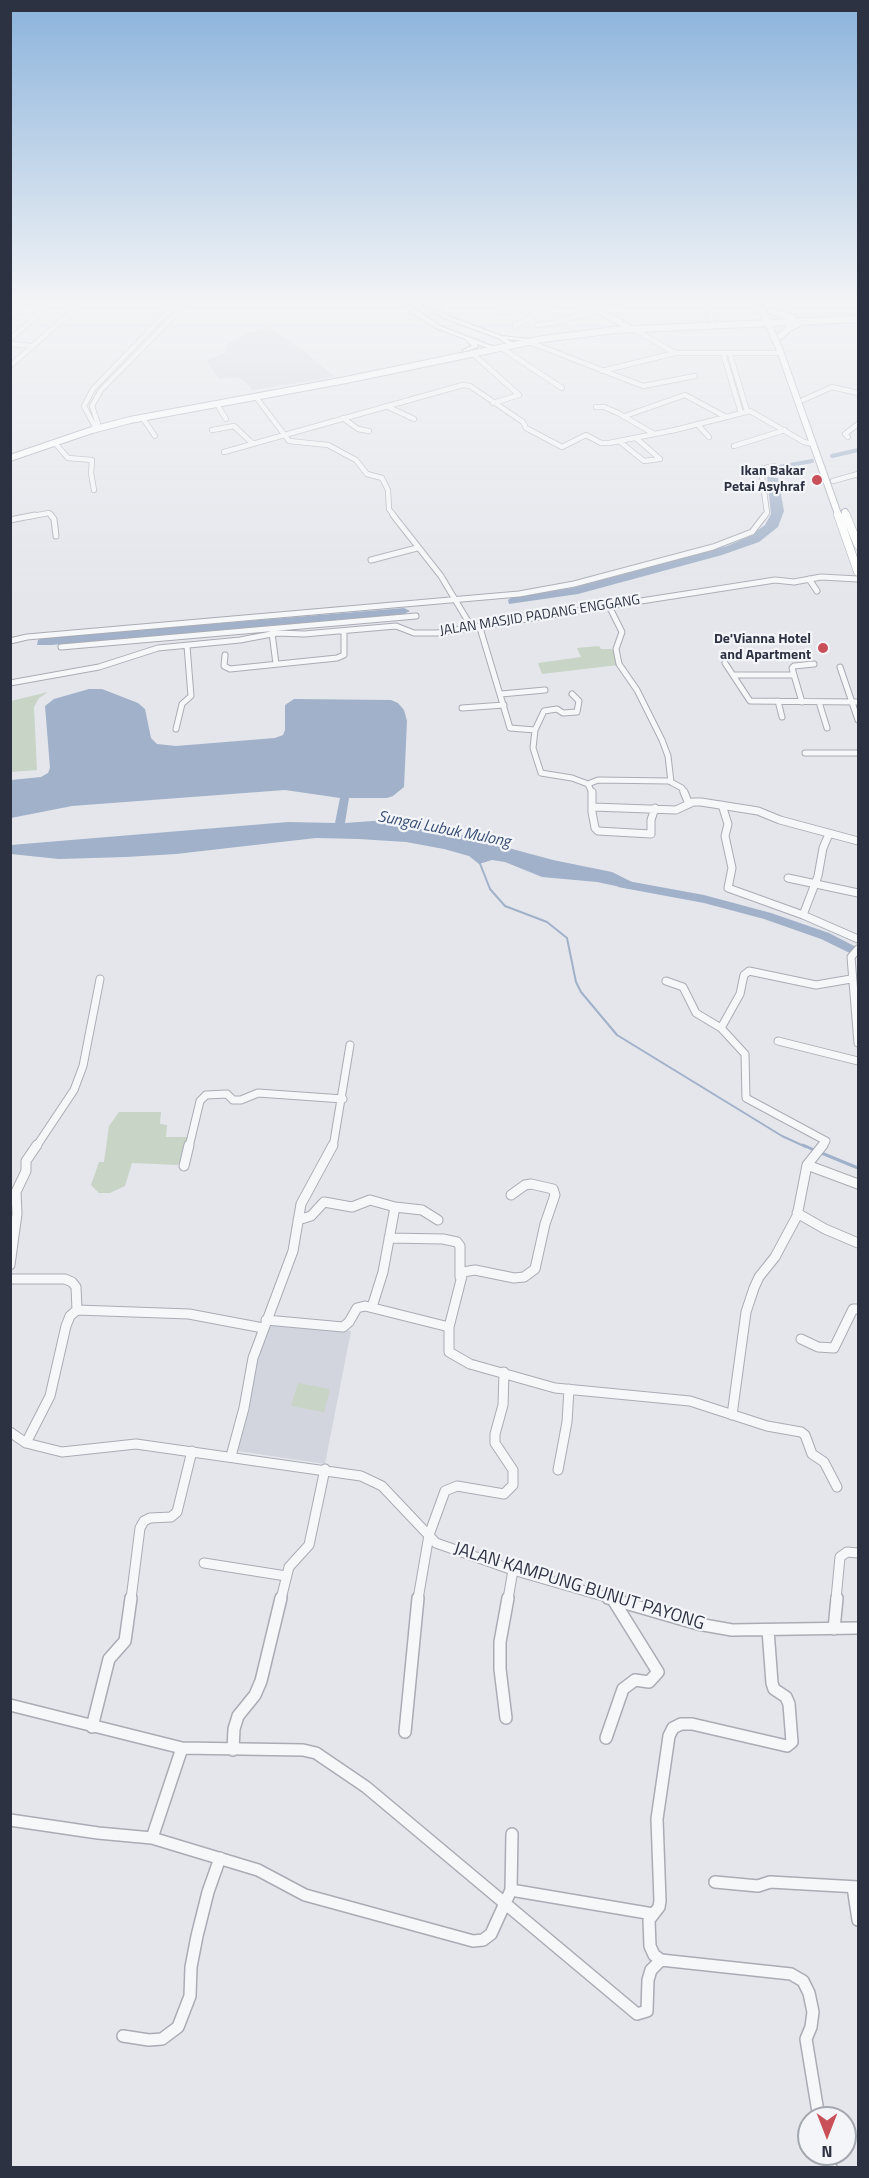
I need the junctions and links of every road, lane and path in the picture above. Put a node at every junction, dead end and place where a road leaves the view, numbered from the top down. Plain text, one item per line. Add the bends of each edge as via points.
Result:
1 (86, 403) edge
2 (93, 403) edge
3 (214, 403) edge
4 (225, 403) edge
5 (260, 403) edge
6 (398, 403) edge
7 (493, 403) edge
8 (665, 403) edge
9 (701, 403) edge
10 (738, 403) edge
11 (745, 403) edge
12 (798, 403) edge
13 (804, 403) edge
14 (217, 404) junction
15 (386, 406) junction
16 (596, 407) dead end
17 (747, 411) junction
18 (741, 413) junction
19 (625, 416) junction
20 (142, 417) junction
21 (726, 417) junction
22 (343, 418) junction
23 (414, 418) dead end
24 (226, 419) dead end
25 (95, 423) junction
26 (858, 423) edge
27 (697, 424) junction
28 (212, 430) dead end
29 (785, 430) junction
30 (369, 431) dead end
31 (654, 434) junction
32 (283, 435) junction
33 (155, 436) dead end
34 (709, 437) dead end
35 (848, 437) dead end
36 (636, 438) junction
37 (619, 441) junction
38 (55, 442) junction
39 (252, 443) junction
40 (813, 444) junction
41 (734, 446) dead end
42 (224, 452) dead end
43 (10, 457) edge
44 (774, 466) dead end
45 (858, 475) edge
46 (833, 482) junction
47 (94, 490) dead end
48 (10, 520) edge
49 (843, 526) junction
50 (56, 536) dead end
51 (858, 541) edge
52 (417, 548) junction
53 (858, 555) edge
54 (371, 560) dead end
55 (858, 572) edge
56 (810, 579) junction
57 (858, 579) edge
58 (817, 591) dead end
59 (456, 599) junction
60 (609, 606) junction
61 (416, 616) dead end
62 (472, 628) junction
63 (480, 628) junction
64 (344, 631) junction
65 (272, 633) junction
66 (10, 641) edge
67 (187, 646) junction
68 (61, 647) dead end
69 (225, 655) dead end
70 (725, 663) dead end
71 (276, 664) junction
72 (814, 664) dead end
73 (840, 667) dead end
74 (733, 675) junction
75 (794, 675) junction
76 (10, 683) edge
77 (545, 690) dead end
78 (501, 694) junction
79 (572, 694) dead end
80 (778, 701) junction
81 (802, 702) junction
82 (819, 702) junction
83 (855, 702) edge
84 (504, 705) junction
85 (462, 708) dead end
86 (782, 717) dead end
87 (858, 720) edge
88 (827, 728) dead end
89 (176, 729) dead end
90 (535, 730) junction
91 (805, 753) dead end
92 (858, 753) edge
93 (671, 782) junction
94 (588, 784) junction
95 (689, 804) junction
96 (723, 805) junction
97 (593, 807) junction
98 (655, 808) junction
99 (829, 834) junction
100 (858, 842) edge
101 (788, 878) dead end
102 (815, 883) junction
103 (858, 893) edge
104 (803, 915) junction
105 (858, 939) edge
106 (858, 949) edge
107 (851, 958) junction
108 (858, 964) edge
109 (100, 979) dead end
110 (851, 979) junction
111 (666, 981) dead end
112 (721, 1028) junction
113 (778, 1041) dead end
114 (858, 1043) edge
115 (350, 1045) dead end
116 (858, 1061) edge
117 (343, 1099) junction
118 (807, 1165) junction
119 (184, 1166) dead end
120 (858, 1184) edge
121 (511, 1195) dead end
122 (394, 1207) junction
123 (797, 1213) junction
124 (298, 1220) junction
125 (438, 1220) dead end
126 (389, 1238) junction
127 (858, 1243) edge
128 (10, 1265) edge
129 (460, 1277) junction
130 (10, 1279) edge
131 (372, 1307) junction
132 (858, 1309) edge
133 (77, 1310) junction
134 (265, 1324) junction
135 (449, 1327) junction
136 (801, 1339) dead end
137 (504, 1372) junction
138 (569, 1389) junction
139 (732, 1415) junction
140 (10, 1432) edge
141 (26, 1443) junction
142 (192, 1451) junction
143 (231, 1456) junction
144 (325, 1469) junction
145 (558, 1470) dead end
146 (837, 1487) dead end
147 (429, 1535) junction
148 (858, 1553) edge
149 (204, 1563) dead end
150 (513, 1570) junction
151 (286, 1576) junction
152 (612, 1598) junction
153 (858, 1628) edge
154 (834, 1629) junction
155 (768, 1630) junction
156 (10, 1705) edge
157 (506, 1718) dead end
158 (92, 1727) junction
159 (405, 1732) dead end
160 (606, 1738) dead end
161 (182, 1748) junction
162 (233, 1750) junction
163 (10, 1820) edge
164 (512, 1834) dead end
165 (152, 1838) junction
166 (220, 1858) junction
167 (715, 1882) dead end
168 (856, 1887) edge
169 (511, 1890) junction
170 (505, 1901) junction
171 (653, 1914) junction
172 (858, 1920) edge
173 (661, 1960) junction
174 (123, 2036) dead end
175 (817, 2106) edge

1 - 25 street via 84,409
2 - 25 street
3 - 25 main road
4 - 14 main road
5 - 32 street
6 - 15 street
7 - 37 street via 559,447 586,435 601,442
8 - 19 street
9 - 21 street
10 - 18 street
11 - 17 street
12 - 40 main road
13 - 46 main road
14 - 20 main road
14 - 24 street
15 - 22 street
15 - 23 street
16 - 19 street
17 - 18 street
17 - 29 street via 755,411
18 - 21 street
19 - 31 street
20 - 33 street
20 - 38 main road
21 - 27 street
22 - 30 street via 358,429
22 - 32 street
25 - 43 main road
26 - 35 street via 845,434
27 - 31 street
27 - 34 street
28 - 39 street via 235,426
29 - 40 street
29 - 41 street
31 - 36 street
32 - 39 street
32 - 52 street via 292,442 328,445 356,460 368,474 382,478 388,490 389,509
36 - 37 street
36 - 37 street via 660,459 644,461
38 - 43 main road
38 - 47 street via 68,458 92,460
39 - 42 street
40 - 49 main road
44 - 59 street via 761,469 767,513 746,535 567,586
45 - 46 street
46 - 51 main road
48 - 50 street via 49,513 54,519
49 - 53 main road
49 - 55 main road
52 - 54 street
52 - 59 street
56 - 57 street, JALAN MASJID PADANG ENGGANG
56 - 58 street
56 - 60 street, JALAN MASJID PADANG ENGGANG via 738,585
59 - 62 street
59 - 66 street
60 - 63 street, JALAN MASJID PADANG ENGGANG
60 - 93 street via 622,632 616,649 620,664 662,740
61 - 68 street
62 - 63 street, JALAN MASJID PADANG ENGGANG
62 - 64 street, JALAN MASJID PADANG ENGGANG via 421,633 399,626
63 - 78 street
64 - 65 street, JALAN MASJID PADANG ENGGANG
64 - 71 street via 344,655 340,658
65 - 67 street, JALAN MASJID PADANG ENGGANG
65 - 71 street
67 - 76 street, JALAN MASJID PADANG ENGGANG via 159,648 99,667
67 - 89 street via 191,696 182,704
69 - 71 street via 226,668
70 - 74 street
72 - 75 street via 794,666
73 - 83 street
74 - 75 street
74 - 80 street via 748,700
75 - 81 street
77 - 78 street
78 - 84 street
79 - 90 street via 579,701 577,712 544,711
80 - 81 street
80 - 86 street
81 - 82 street
82 - 83 street
82 - 88 street
83 - 87 street
84 - 85 street
84 - 90 street via 512,729
90 - 94 street via 533,748 541,773
91 - 92 street
93 - 94 street via 606,780
93 - 95 street via 682,788
94 - 97 street
95 - 96 street
95 - 98 street via 676,810
96 - 99 street via 758,811
96 - 104 street via 732,868 728,888
97 - 98 street
97 - 98 street via 598,831 651,834
99 - 100 street
99 - 102 street
101 - 102 street
102 - 103 street
102 - 104 street
104 - 105 street
106 - 107 street
107 - 108 street
107 - 110 street
109 - 128 street via 77,1082 26,1161 26,1171 16,1192
110 - 112 street via 821,986 749,971
110 - 114 street
111 - 112 street via 683,987 696,1013
112 - 118 street via 746,1056 746,1098 826,1141
113 - 116 street
115 - 117 street
117 - 119 street via 251,1094 233,1100 227,1094 206,1095 200,1101
117 - 124 street via 335,1142 301,1204
118 - 120 street
118 - 123 street
121 - 129 street via 531,1184 553,1189 555,1195 535,1269 524,1277 475,1270 463,1272
122 - 124 street via 370,1200 352,1207 328,1202 320,1204 311,1216
122 - 125 street via 422,1210
122 - 126 street
123 - 127 street
123 - 139 street via 775,1257 759,1277 746,1312
124 - 134 street via 293,1251
126 - 129 street via 457,1242
126 - 131 street
129 - 135 street
130 - 133 street via 72,1282 76,1287
131 - 134 street via 357,1308 343,1327
131 - 135 street
132 - 136 street via 854,1309 834,1348 818,1347
133 - 134 street via 189,1314
133 - 141 street via 66,1326 50,1396
134 - 143 street via 251,1366
135 - 137 street via 447,1345 453,1356
137 - 138 street
137 - 147 street via 503,1405 495,1443 513,1470 513,1485 504,1494 450,1487
138 - 139 street via 690,1401
138 - 145 street
139 - 146 street via 801,1431 812,1454 824,1462
140 - 141 street, JALAN KAMPUNG BUNUT PAYONG
141 - 142 street, JALAN KAMPUNG BUNUT PAYONG via 62,1452 136,1444
142 - 143 street, JALAN KAMPUNG BUNUT PAYONG
142 - 158 street via 177,1512 171,1517 150,1518 140,1528 127,1633 106,1667
143 - 144 street, JALAN KAMPUNG BUNUT PAYONG
144 - 147 street, JALAN KAMPUNG BUNUT PAYONG via 372,1480 391,1494
144 - 151 street via 309,1545
147 - 150 street, JALAN KAMPUNG BUNUT PAYONG via 448,1549
147 - 159 street via 418,1596
148 - 154 street via 847,1552 840,1557
149 - 151 street
150 - 152 street, JALAN KAMPUNG BUNUT PAYONG
150 - 157 street via 500,1642
151 - 162 street via 261,1681 238,1716
152 - 155 street, JALAN KAMPUNG BUNUT PAYONG via 698,1624 732,1630
152 - 160 street via 658,1672 648,1682 635,1680 623,1689
153 - 154 street, JALAN KAMPUNG BUNUT PAYONG
154 - 155 street, JALAN KAMPUNG BUNUT PAYONG
155 - 171 street via 772,1683 789,1704 792,1742 787,1746 692,1724 673,1728 657,1819 660,1901
156 - 158 street
158 - 161 street
161 - 162 street
161 - 165 street
162 - 170 street via 303,1750 328,1759
163 - 165 street
164 - 169 street
165 - 166 street
166 - 170 street via 258,1870 305,1895 472,1941 491,1934
166 - 174 street via 197,1936 190,1996 178,2027 162,2039
167 - 168 street
168 - 172 street
169 - 170 street
169 - 171 street
170 - 173 street via 637,2014 647,2011 648,1980
171 - 173 street via 649,1920 650,1946
173 - 175 street via 791,1974 803,1981 813,2012 806,2039

